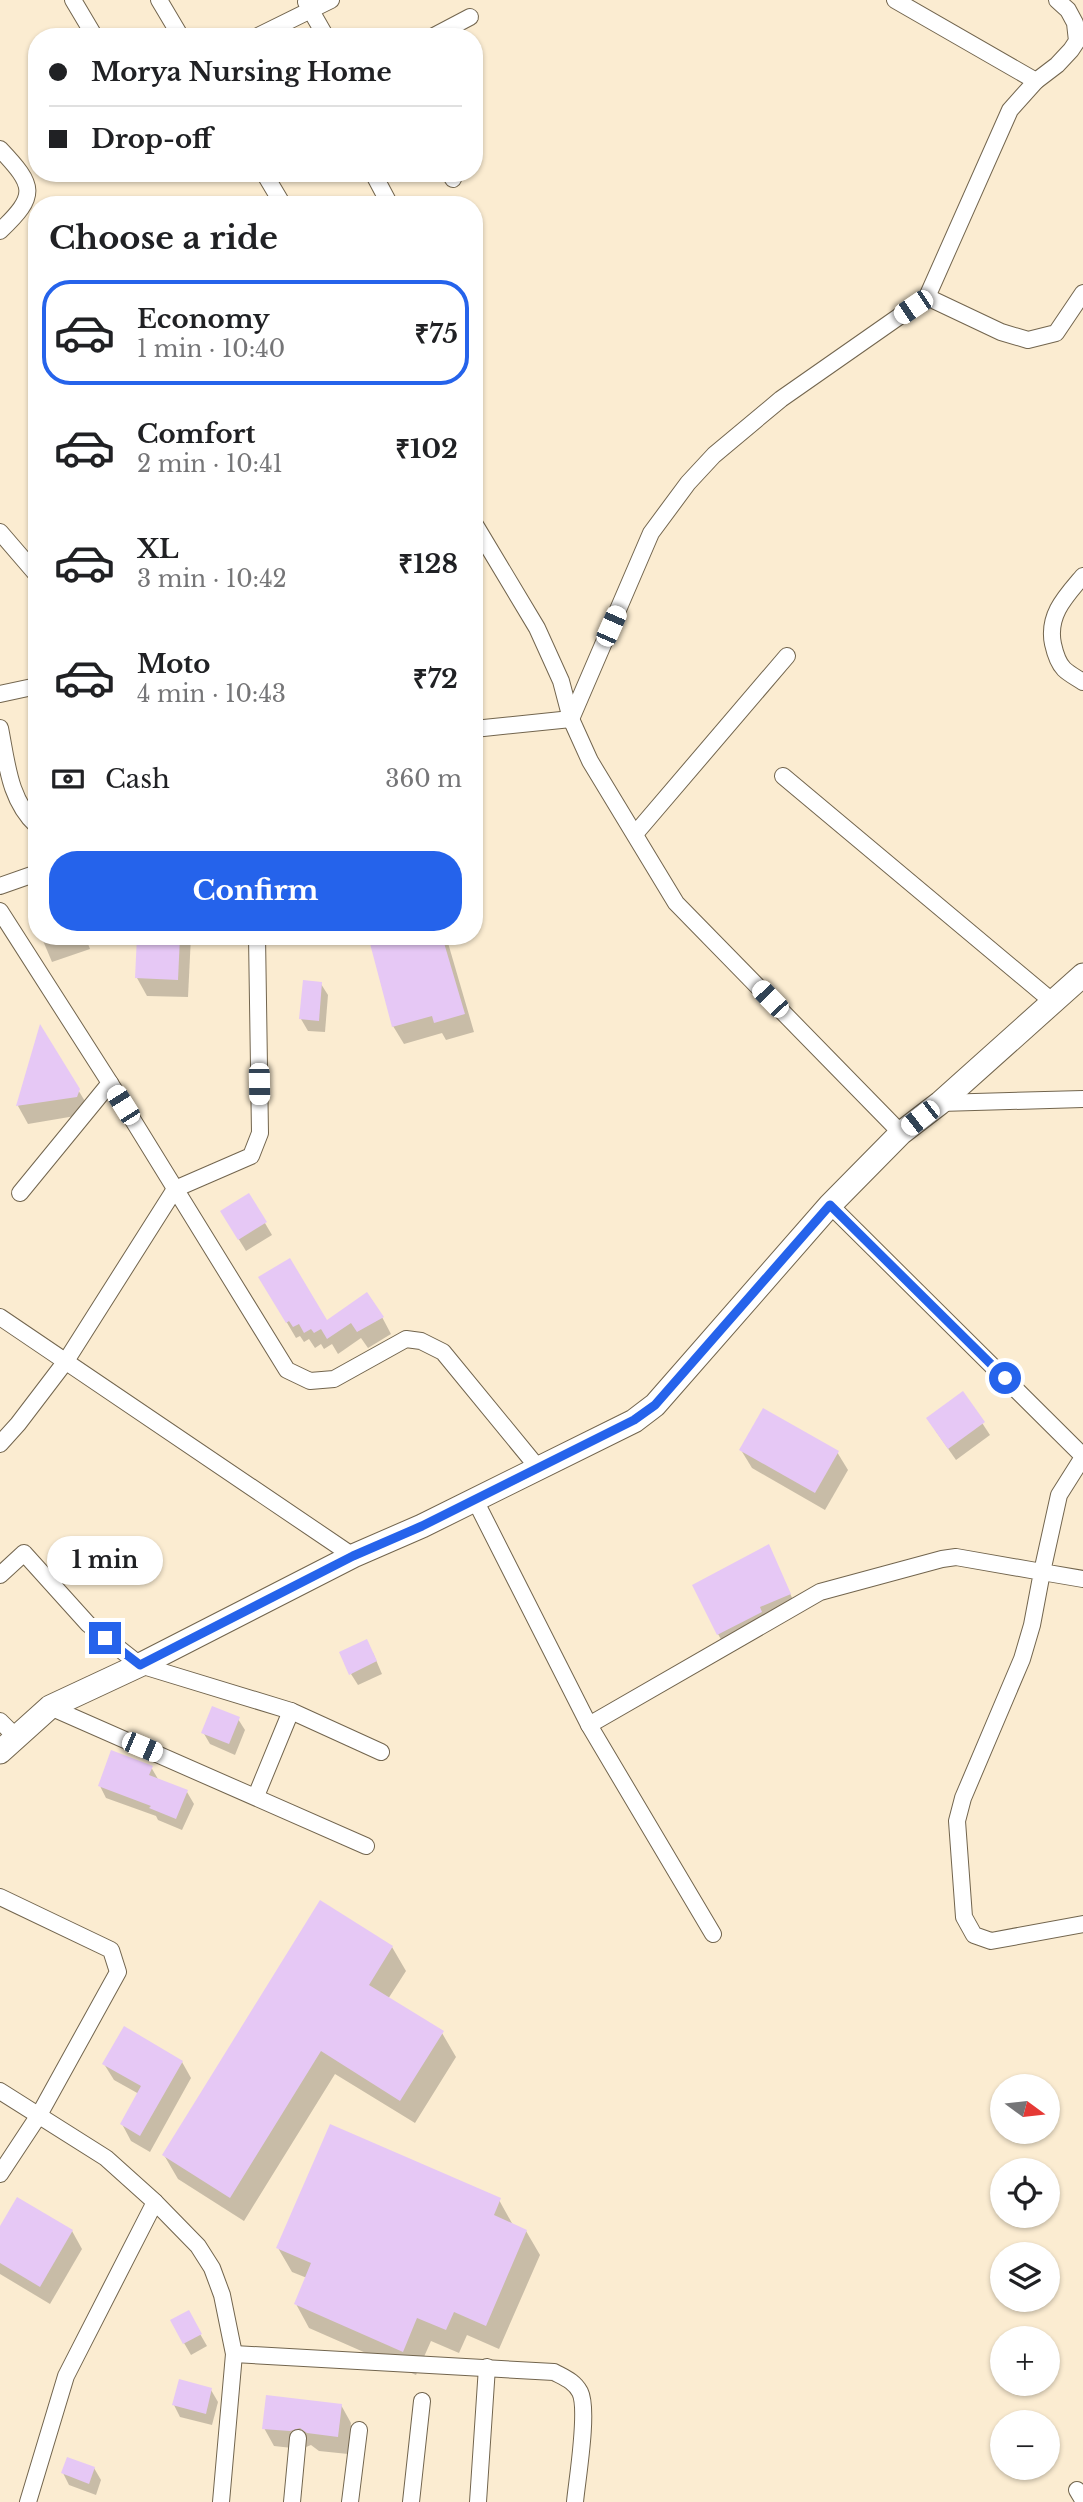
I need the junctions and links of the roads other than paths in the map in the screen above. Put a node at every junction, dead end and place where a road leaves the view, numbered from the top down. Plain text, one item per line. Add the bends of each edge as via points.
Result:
1 (73, 0) edge
2 (331, 0) edge
3 (895, 0) edge
4 (1057, 0) edge
5 (161, 1) edge
6 (308, 5) edge
7 (470, 17) dead end
8 (90, 28) edge
9 (176, 28) edge
10 (271, 28) edge
11 (321, 28) edge
12 (449, 28) edge
13 (1035, 81) junction
14 (0, 149) edge
15 (0, 231) edge
16 (1083, 293) edge
17 (927, 297) junction
18 (0, 532) edge
19 (483, 538) edge
20 (28, 565) edge
21 (1083, 576) edge
22 (787, 656) dead end
23 (1083, 682) edge
24 (28, 689) edge
25 (0, 694) edge
26 (571, 719) junction
27 (0, 727) edge
28 (483, 728) edge
29 (783, 776) dead end
30 (28, 818) edge
31 (635, 834) junction
32 (28, 876) edge
33 (0, 886) edge
34 (0, 911) edge
35 (257, 945) edge
36 (1083, 975) edge
37 (1053, 1002) junction
38 (110, 1083) junction
39 (1083, 1099) edge
40 (940, 1103) junction
41 (901, 1133) junction
42 (175, 1189) junction
43 (20, 1193) dead end
44 (830, 1205) junction
45 (0, 1317) edge
46 (66, 1361) junction
47 (0, 1444) edge
48 (1083, 1456) edge
49 (539, 1469) junction
50 (475, 1500) junction
51 (353, 1556) junction
52 (1042, 1572) junction
53 (0, 1575) edge
54 (1083, 1579) edge
55 (140, 1665) junction
56 (50, 1707) junction
57 (291, 1712) junction
58 (589, 1725) junction
59 (5, 1736) edge
60 (381, 1752) dead end
61 (256, 1796) junction
62 (366, 1846) dead end
63 (0, 1897) edge
64 (1083, 1924) edge
65 (713, 1934) dead end
66 (0, 2091) edge
67 (39, 2115) junction
68 (0, 2174) edge
69 (155, 2202) junction
70 (234, 2354) junction
71 (487, 2367) junction
72 (422, 2401) dead end
73 (359, 2430) dead end
74 (298, 2438) dead end
75 (29, 2502) edge
76 (221, 2502) edge
77 (292, 2502) edge
78 (350, 2502) edge
79 (411, 2502) edge
80 (478, 2502) edge
81 (575, 2502) edge

1 - 8 street
2 - 6 street
3 - 13 street
4 - 13 street via 1075,23 1077,41 1057,65
5 - 9 street
6 - 10 street
6 - 11 street
7 - 12 street
13 - 17 street via 1010,110
14 - 15 street via 20,170 27,186 26,203
16 - 17 street via 1056,333 1028,340
17 - 26 street via 781,398 688,483 651,533
18 - 20 street
19 - 26 street via 537,628 561,681
21 - 23 street via 1045,634 1064,669
22 - 31 street
24 - 25 street
26 - 28 street
26 - 31 street via 590,761
27 - 30 street via 15,799
29 - 37 street
31 - 41 street via 676,903
32 - 33 street
34 - 38 street
35 - 42 street via 260,1133 251,1156
36 - 37 main road
37 - 40 main road
38 - 42 street
38 - 43 street
39 - 40 street
40 - 41 main road
41 - 44 main road
42 - 46 street
42 - 49 street via 287,1370 310,1381 334,1379 406,1339 421,1341 443,1352
44 - 48 street
44 - 49 main road via 655,1405
45 - 46 street
46 - 47 street
46 - 51 street
48 - 52 street via 1059,1495
49 - 50 main road
50 - 51 main road
50 - 58 street
51 - 55 main road
52 - 54 street
52 - 58 street via 956,1557 820,1592
52 - 64 street via 1022,1659 957,1821 964,1917 974,1935 991,1941
53 - 55 street via 24,1553 88,1624
55 - 56 main road
55 - 57 street
56 - 59 main road
56 - 61 street
57 - 60 street
57 - 61 street
58 - 65 street
61 - 62 street
63 - 67 street via 111,1950 118,1972
66 - 67 street
67 - 68 street
67 - 69 street via 106,2158
69 - 70 street via 212,2267
69 - 75 street via 66,2376
70 - 71 street
70 - 76 street
71 - 80 street
71 - 81 street via 554,2372 572,2381 582,2395
72 - 79 street
73 - 78 street
74 - 77 street

